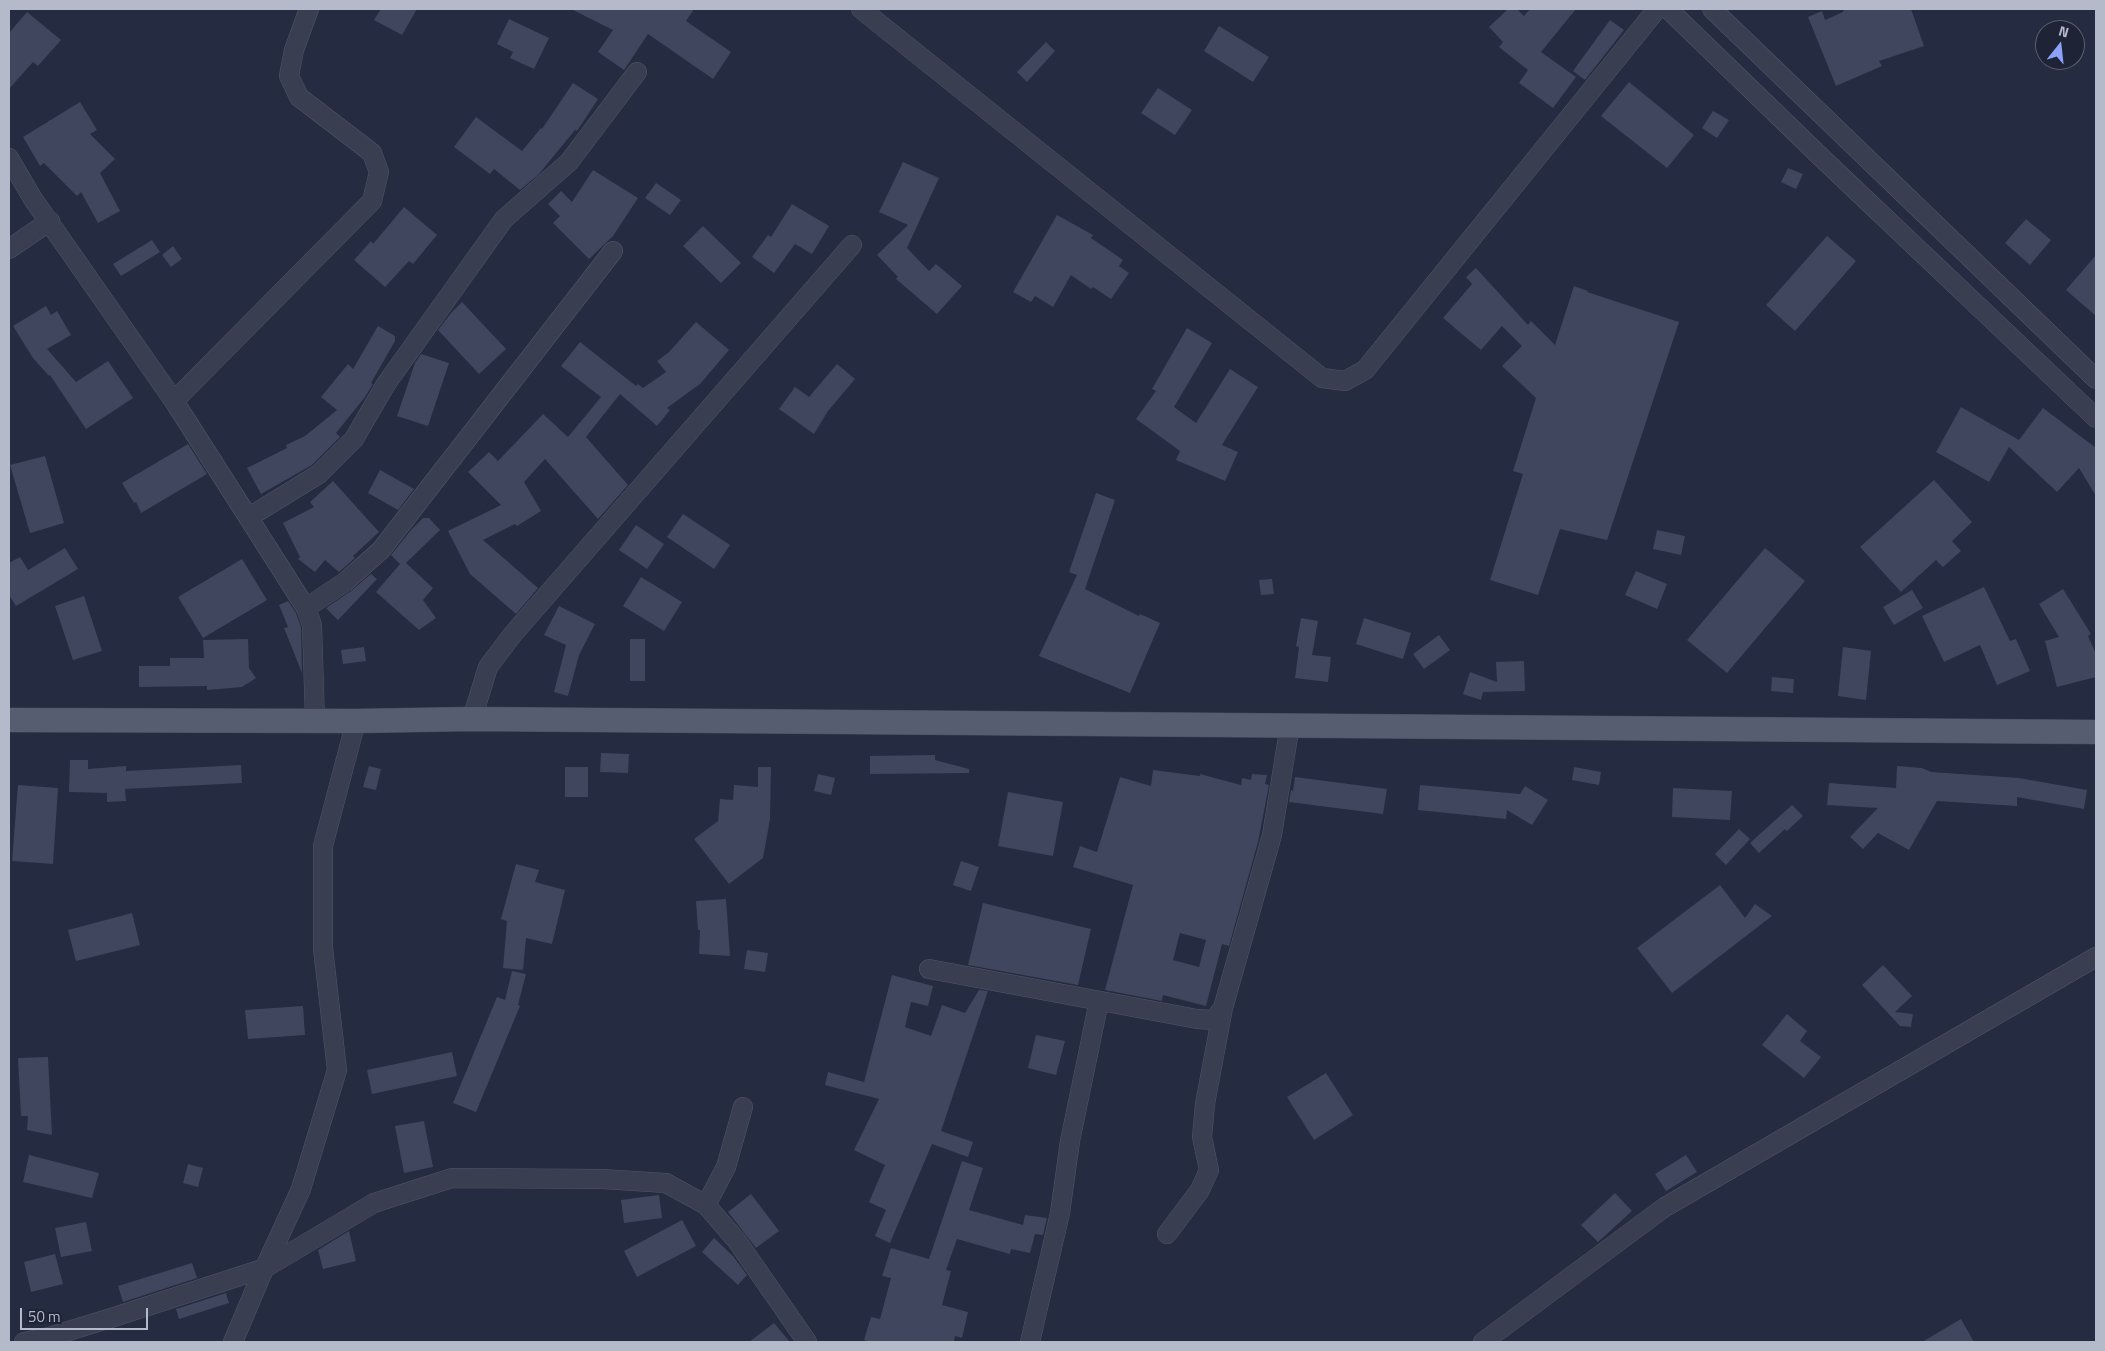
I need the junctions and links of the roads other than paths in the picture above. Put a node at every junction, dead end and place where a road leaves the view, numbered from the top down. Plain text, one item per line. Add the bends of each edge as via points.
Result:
1 (309, 9) edge
2 (861, 9) edge
3 (1657, 9) edge
4 (1668, 9) edge
5 (1712, 9) edge
6 (636, 72) dead end
7 (9, 158) edge
8 (50, 221) junction
9 (852, 245) dead end
10 (9, 249) edge
11 (613, 251) dead end
12 (2096, 379) edge
13 (174, 401) junction
14 (2096, 418) edge
15 (249, 518) junction
16 (306, 608) junction
17 (472, 719) junction
18 (9, 720) edge
19 (314, 721) junction
20 (356, 721) junction
21 (1290, 726) junction
22 (2096, 732) edge
23 (2096, 957) edge
24 (930, 969) dead end
25 (1099, 1001) junction
26 (1223, 1008) junction
27 (743, 1107) dead end
28 (706, 1205) junction
29 (1167, 1234) dead end
30 (265, 1268) junction
31 (24, 1342) edge
32 (233, 1342) edge
33 (807, 1342) edge
34 (1030, 1342) edge
35 (1483, 1342) edge

1 - 13 street via 294,50 289,76 299,97 372,153 379,172 372,201
2 - 3 street via 1322,378 1345,381 1365,370
4 - 14 street
5 - 12 street
6 - 15 street via 570,162 504,219 386,384 354,439 319,474
7 - 8 street
8 - 10 street
8 - 13 street
9 - 17 street via 513,634 488,667
11 - 16 street via 381,550 345,582
13 - 15 street
15 - 16 street
16 - 19 street via 312,625
17 - 20 main road
17 - 21 main road
18 - 19 main road
19 - 20 main road
20 - 30 street via 323,846 323,948 337,1070 301,1189
21 - 22 main road
21 - 26 street via 1272,835
23 - 35 street via 1665,1207
24 - 25 street
25 - 26 street via 1214,1020
25 - 34 street via 1070,1141 1060,1213
26 - 29 street via 1202,1137 1209,1170 1200,1190
27 - 28 street via 726,1166
28 - 30 street via 666,1183 602,1179 452,1178 374,1203
28 - 33 street via 737,1241
30 - 31 street via 105,1320
30 - 32 street

